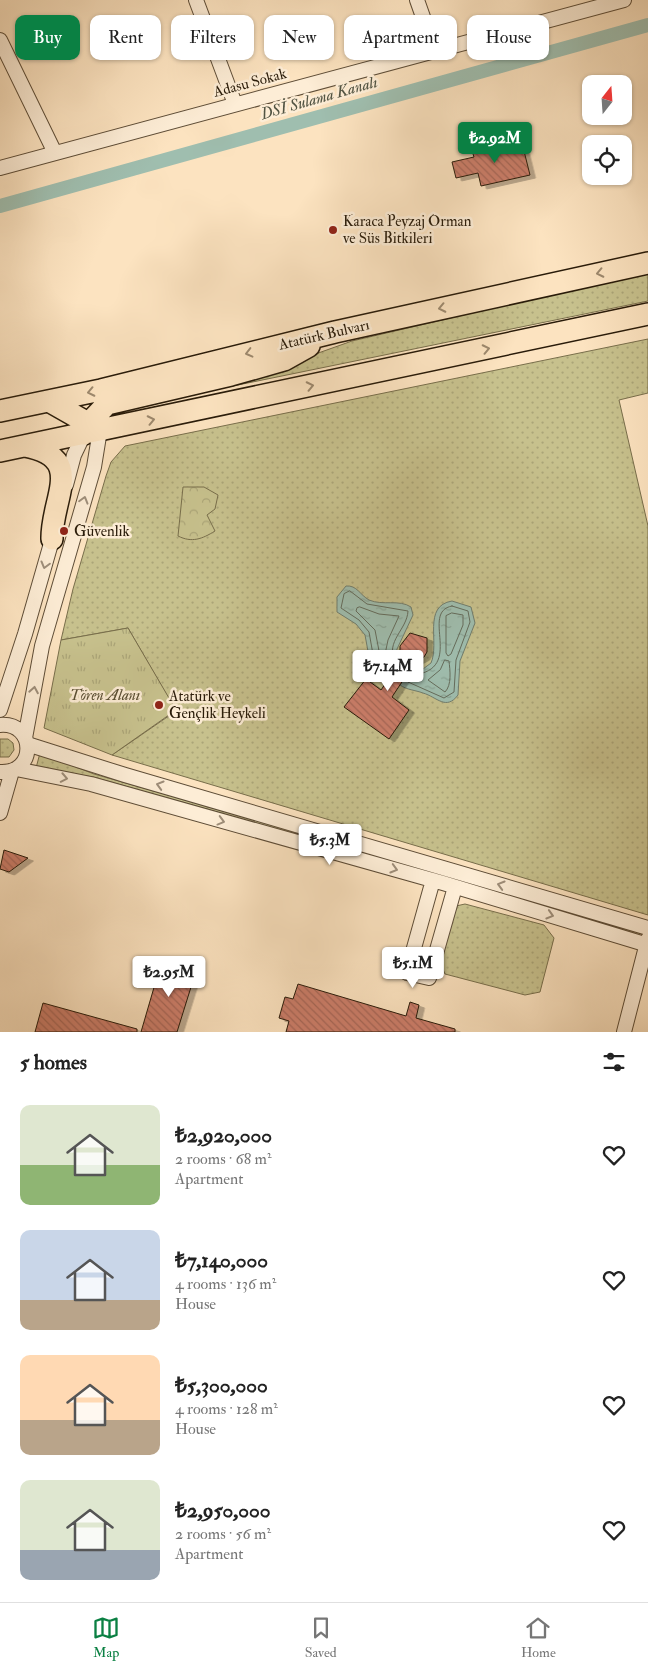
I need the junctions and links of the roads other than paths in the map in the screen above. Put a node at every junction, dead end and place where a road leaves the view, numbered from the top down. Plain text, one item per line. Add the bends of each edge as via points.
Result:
1 (196, 0) edge
2 (418, 0) edge
3 (624, 0) edge
4 (423, 15) edge
5 (0, 40) edge
6 (457, 45) edge
7 (401, 60) edge
8 (235, 104) junction
9 (55, 153) junction
10 (0, 168) edge
11 (648, 263) edge
12 (648, 314) edge
13 (625, 320) junction
14 (648, 323) edge
15 (335, 332) junction
16 (49, 401) junction
17 (0, 411) edge
18 (91, 429) junction
19 (25, 446) junction
20 (0, 451) edge
21 (52, 539) junction
22 (0, 710) edge
23 (0, 725) edge
24 (26, 741) junction
25 (9, 770) edge
26 (0, 813) edge
27 (447, 869) junction
28 (443, 883) junction
29 (648, 928) edge
30 (648, 943) edge
31 (624, 1032) edge

1 - 8 street
2 - 4 street
3 - 6 street, Adasu Sokak
5 - 9 street
7 - 8 street, Adasu Sokak
8 - 9 street, Adasu Sokak
9 - 10 street, Adasu Sokak
11 -> 15 highway, Atatürk Bulvarı
12 - 13 highway
13 - 14 highway
18 -> 13 highway
15 -> 16 highway, Atatürk Bulvarı
15 - 18 highway via 284,360 107,404
16 - 17 highway, Atatürk Bulvarı
16 - 18 highway
18 - 19 highway
18 - 21 street via 74,455
24 -> 18 street via 42,646 94,467
19 - 20 highway
19 - 21 highway via 39,448 50,455 63,474 52,522
21 -> 22 street
23 - 24 street via 16,728
24 - 25 street via 27,755
27 -> 24 street via 125,775
25 - 26 street
25 -> 28 street via 91,784
27 - 28 street
29 -> 27 street
28 - 28 street via 407,973 429,978
28 -> 30 street
30 - 31 street

